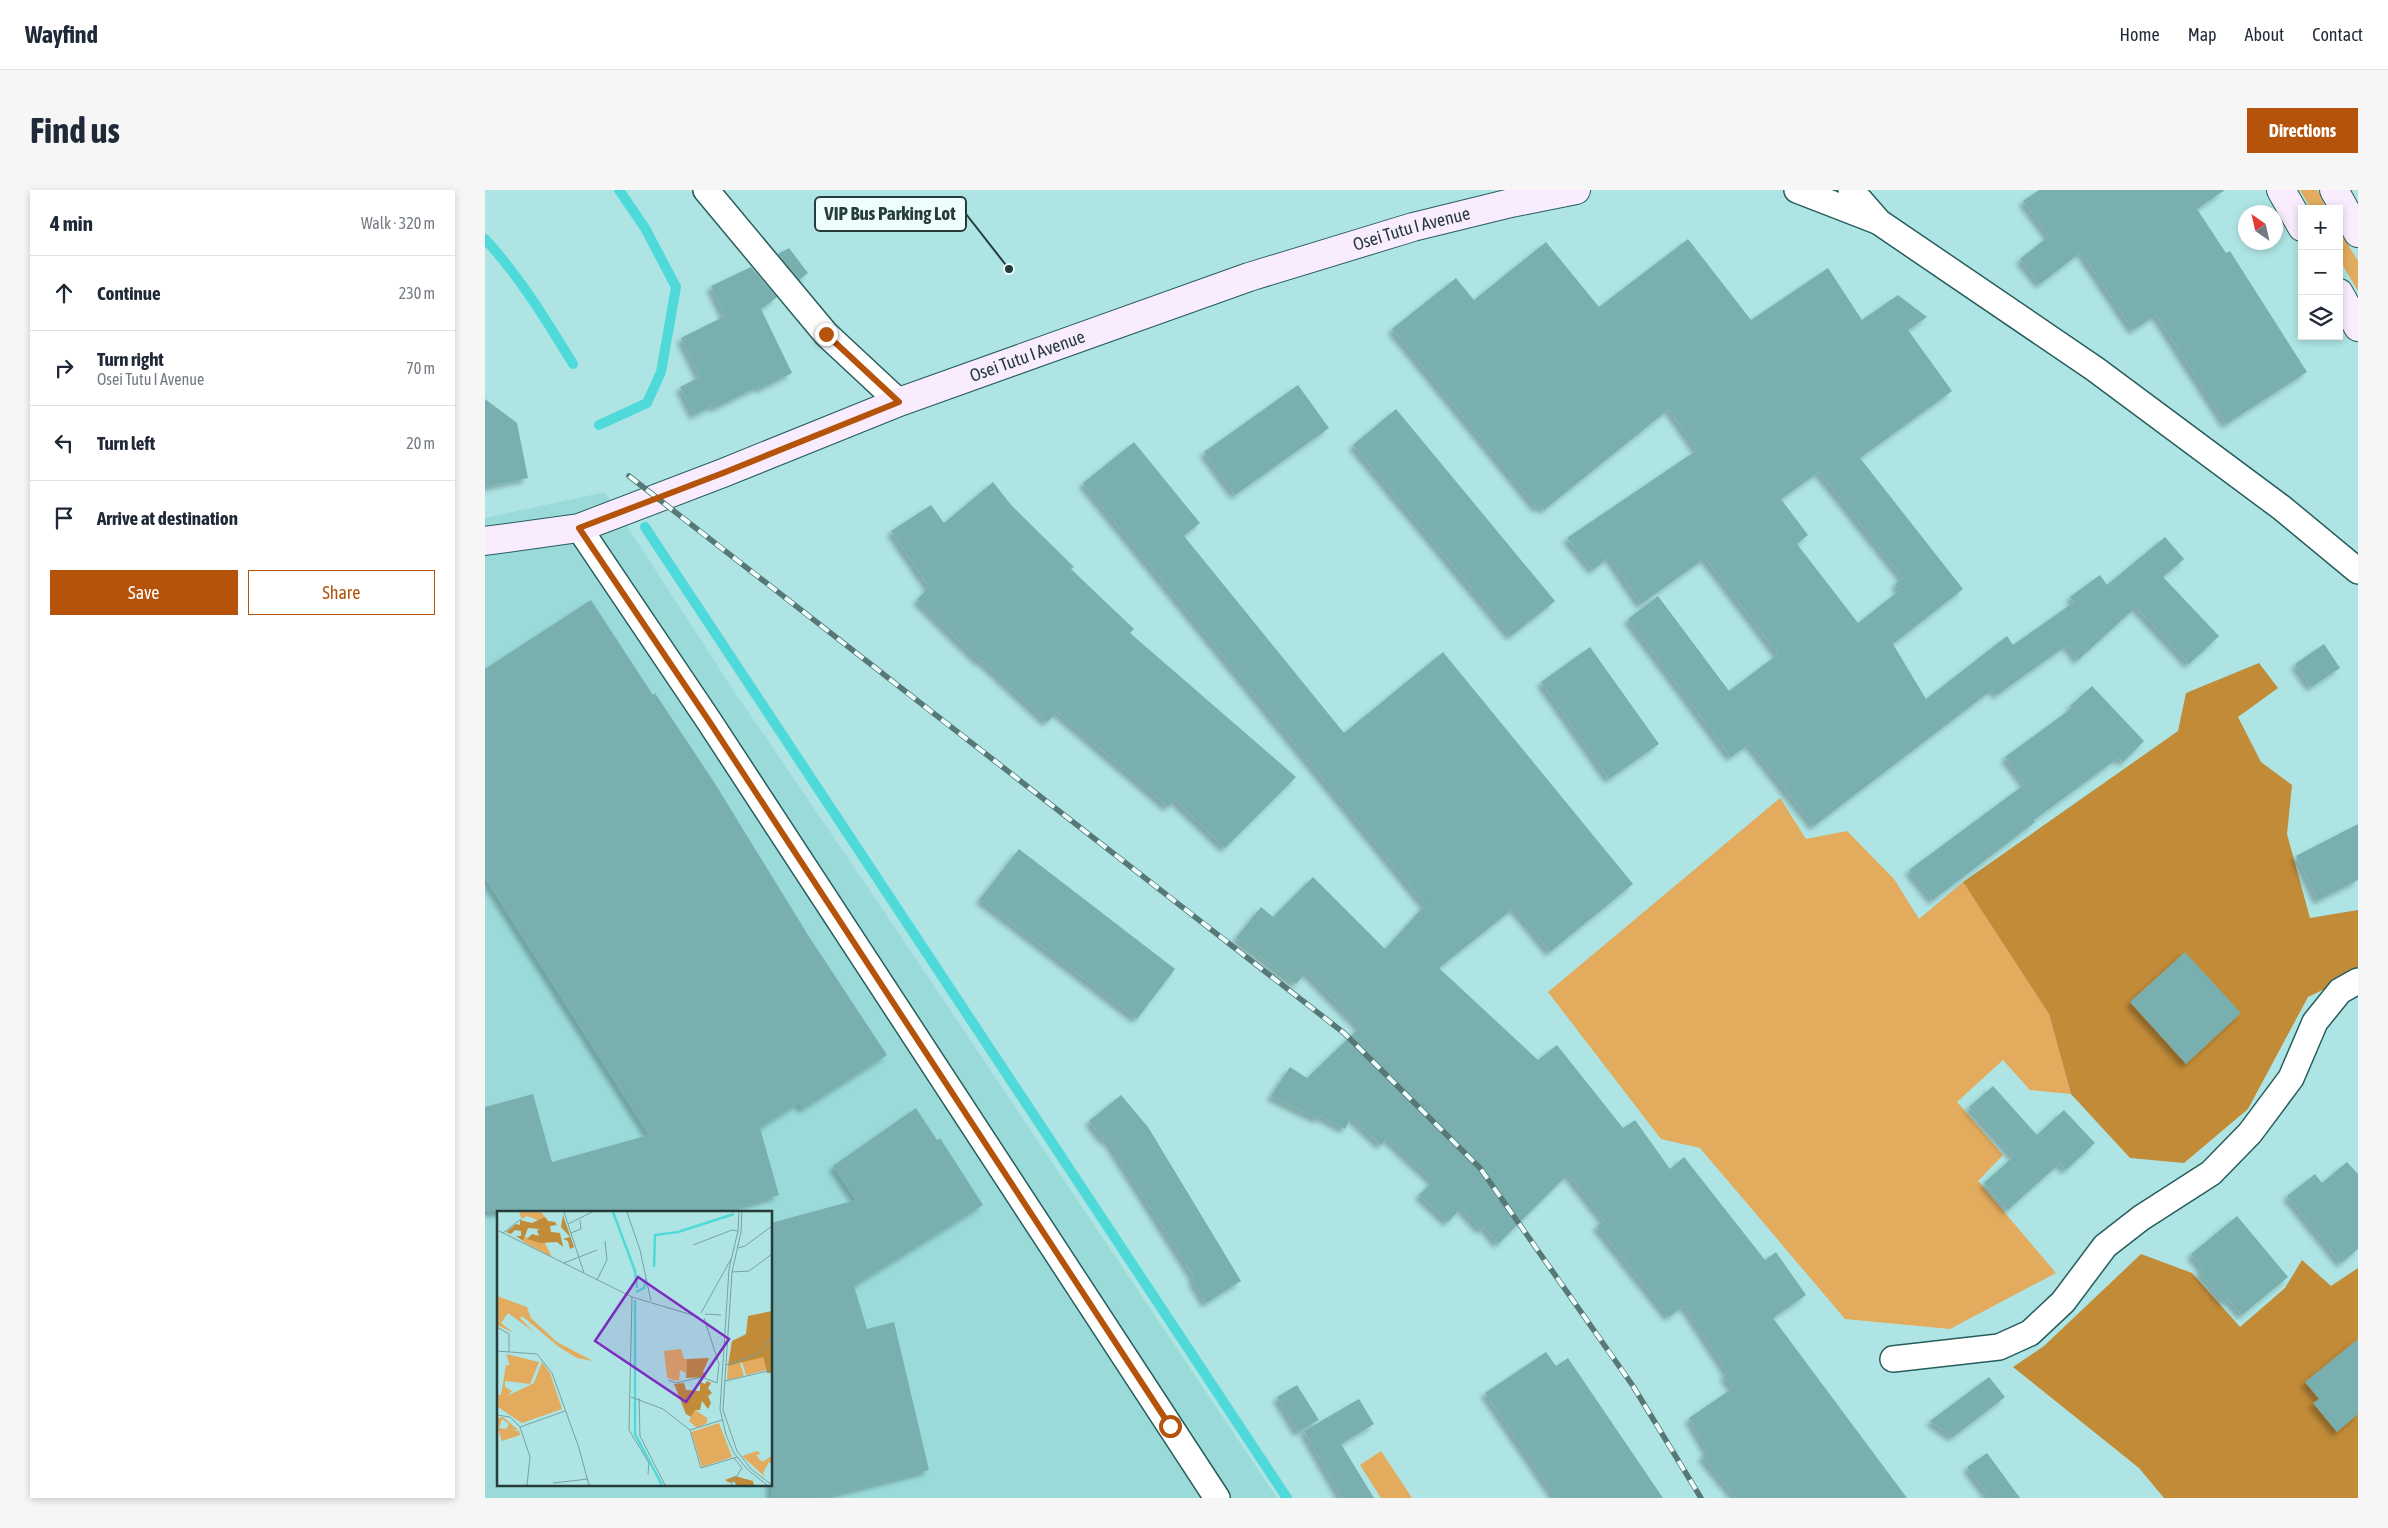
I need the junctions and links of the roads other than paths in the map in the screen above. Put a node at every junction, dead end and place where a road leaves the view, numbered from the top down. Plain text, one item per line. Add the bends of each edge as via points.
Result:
1 (705, 190) edge
2 (1577, 190) edge
3 (1797, 190) edge
4 (1851, 190) edge
5 (2281, 190) edge
6 (2334, 190) edge
7 (2298, 220) edge
8 (1879, 222) junction
9 (2358, 232) edge
10 (2340, 295) edge
11 (2358, 327) edge
12 (899, 402) junction
13 (579, 528) junction
14 (485, 541) edge
15 (2358, 571) edge
16 (2358, 981) edge
17 (1893, 1359) dead end
18 (1217, 1498) edge

1 - 12 street via 826,334
2 - 12 street, Osei Tutu I Avenue via 1413,227 1249,277
3 - 8 street
4 - 8 street
5 - 7 street
6 - 9 street
8 - 15 street via 2095,369 2282,508
10 - 11 street
12 - 13 street, Osei Tutu I Avenue
13 - 14 street, Osei Tutu I Avenue
13 - 18 street via 709,721
16 - 17 street via 2340,991 2315,1022 2291,1078 2250,1134 2211,1173 2141,1218 2105,1246 2063,1302 2030,1333 1999,1347

